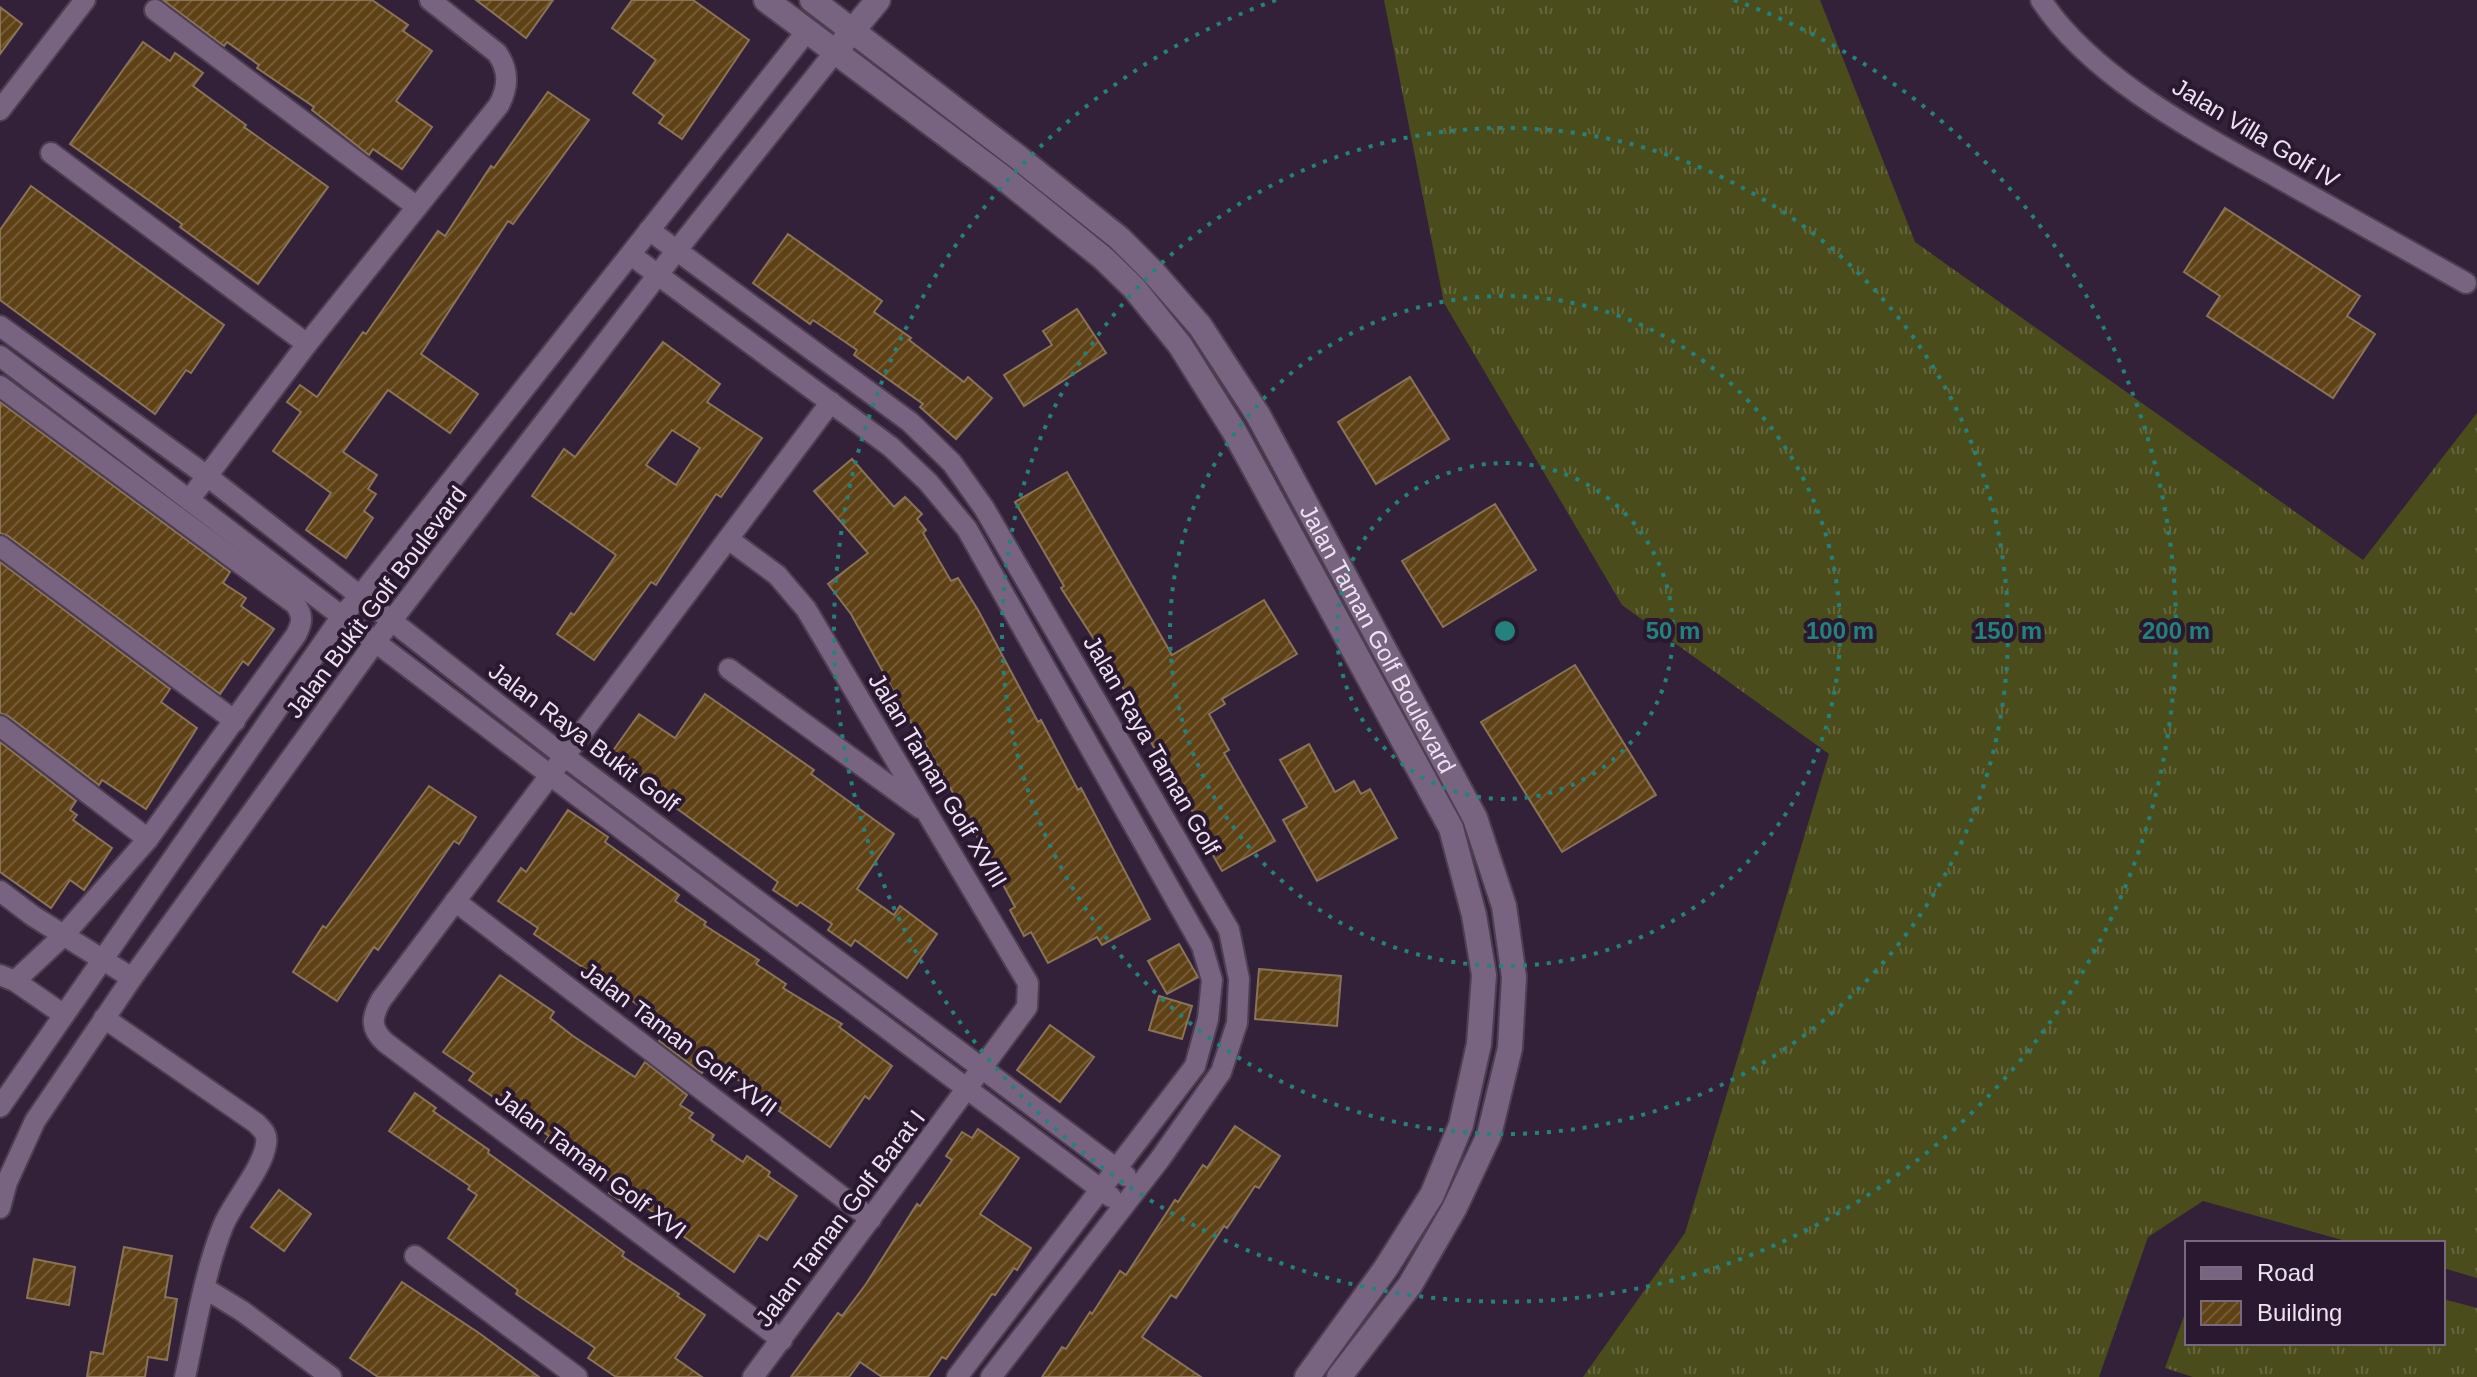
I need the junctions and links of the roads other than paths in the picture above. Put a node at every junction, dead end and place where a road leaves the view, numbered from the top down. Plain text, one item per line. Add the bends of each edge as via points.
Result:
1 (85, 0) edge
2 (430, 0) edge
3 (766, 0) edge
4 (878, 0) edge
5 (2041, 0) edge
6 (823, 3) edge
7 (155, 10) dead end
8 (807, 31) junction
9 (853, 31) junction
10 (835, 52) junction
11 (8, 85) edge
12 (0, 110) edge
13 (51, 153) dead end
14 (417, 207) junction
15 (649, 230) junction
16 (631, 255) junction
17 (684, 255) junction
18 (659, 276) junction
19 (2466, 283) dead end
20 (0, 326) edge
21 (791, 335) junction
22 (307, 344) junction
23 (0, 356) edge
24 (773, 359) junction
25 (838, 369) junction
26 (0, 386) edge
27 (826, 398) junction
28 (207, 476) junction
29 (189, 500) junction
30 (728, 539) junction
31 (0, 546) edge
32 (360, 596) junction
33 (342, 616) junction
34 (392, 621) junction
35 (376, 641) junction
36 (729, 669) dead end
37 (235, 721) junction
38 (0, 726) edge
39 (564, 756) junction
40 (550, 775) junction
41 (928, 814) junction
42 (148, 839) junction
43 (0, 891) edge
44 (455, 901) junction
45 (63, 936) junction
46 (102, 960) junction
47 (8, 978) edge
48 (132, 978) junction
49 (64, 1015) junction
50 (104, 1018) junction
51 (982, 1069) junction
52 (967, 1089) junction
53 (0, 1107) edge
54 (1118, 1170) junction
55 (1139, 1186) junction
56 (1101, 1189) junction
57 (1124, 1206) junction
58 (0, 1208) edge
59 (871, 1219) junction
60 (415, 1256) dead end
61 (206, 1289) junction
62 (1350, 1321) junction
63 (1370, 1336) junction
64 (782, 1340) junction
65 (185, 1377) edge
66 (331, 1377) edge
67 (577, 1377) edge
68 (753, 1377) edge
69 (957, 1377) edge
70 (991, 1377) edge
71 (1307, 1377) edge
72 (1339, 1377) edge

1 - 11 street
2 - 14 street via 497,53 505,64 506,92
3 - 8 street, Jalan Taman Golf Boulevard
4 - 9 street
5 - 19 street, Jalan Villa Golf IV via 2073,42 2186,125
6 - 8 street
6 - 9 street, Jalan Taman Golf Boulevard
7 - 14 street
8 - 10 street, Jalan Taman Golf Boulevard
8 - 15 street, Jalan Bukit Golf Boulevard
9 - 10 street
9 - 63 street, Jalan Taman Golf Boulevard via 1119,238 1200,326 1258,415 1475,818 1504,906 1514,977 1510,1048 1489,1135 1454,1209 1410,1285
10 - 17 street, Jalan Bukit Golf Boulevard
10 - 62 street, Jalan Taman Golf Boulevard via 1103,258 1171,334 1234,431 1451,828 1484,975 1479,1044 1461,1125 1432,1195
11 - 12 street
13 - 22 street
14 - 22 street
15 - 16 street, Jalan Bukit Golf Boulevard
15 - 17 street, Jalan Raya Taman Golf
16 - 18 street
16 - 32 street, Jalan Bukit Golf Boulevard
17 - 18 street, Jalan Bukit Golf Boulevard
17 - 21 street, Jalan Raya Taman Golf
18 - 24 street
18 - 34 street, Jalan Bukit Golf Boulevard
20 - 28 street, Jalan Raya Bukit Golf
21 - 24 street
21 - 25 street, Jalan Raya Taman Golf
22 - 28 street
23 - 29 street, Jalan Raya Bukit Golf
24 - 27 street
25 - 27 street
25 - 55 street, Jalan Raya Taman Golf via 910,422 952,463 984,508 1229,930 1239,979 1237,1023 1221,1072
26 - 37 street via 301,612 296,635
27 - 30 street
27 - 54 street via 891,447 967,529 1202,946 1212,980 1195,1066
28 - 29 street
28 - 32 street, Jalan Raya Bukit Golf
29 - 33 street, Jalan Raya Bukit Golf
30 - 39 street
30 - 41 street, Jalan Taman Golf XVIII via 777,575 806,609
31 - 37 street
32 - 33 street, Jalan Bukit Golf Boulevard
32 - 34 street, Jalan Raya Bukit Golf
33 - 35 street, Jalan Raya Bukit Golf
33 - 46 street, Jalan Bukit Golf Boulevard
34 - 35 street, Jalan Bukit Golf Boulevard
34 - 39 street, Jalan Raya Bukit Golf
35 - 40 street, Jalan Raya Bukit Golf
35 - 48 street, Jalan Bukit Golf Boulevard
36 - 41 street
37 - 42 street
38 - 42 street
39 - 40 street
39 - 51 street, Jalan Raya Bukit Golf
40 - 44 street
40 - 52 street, Jalan Raya Bukit Golf
41 - 51 street, Jalan Taman Golf XVIII via 1028,983 1027,1007
42 - 45 street
43 - 45 street
44 - 59 street, Jalan Taman Golf XVII
44 - 64 street, Jalan Taman Golf XVI via 381,1000 372,1026 377,1035
45 - 46 street
45 - 47 street
46 - 48 street
46 - 49 street, Jalan Bukit Golf Boulevard
47 - 49 street
48 - 50 street, Jalan Bukit Golf Boulevard
49 - 53 street, Jalan Bukit Golf Boulevard
50 - 58 street, Jalan Bukit Golf Boulevard via 35,1121
50 - 61 street via 266,1134 261,1157 225,1221
51 - 52 street, Jalan Taman Golf XVIII
51 - 54 street, Jalan Raya Bukit Golf
52 - 56 street, Jalan Raya Bukit Golf
52 - 59 street, Jalan Taman Golf Barat I
54 - 55 street, Jalan Raya Bukit Golf
54 - 56 street
55 - 57 street, Jalan Raya Taman Golf
56 - 57 street, Jalan Raya Bukit Golf
56 - 69 street
57 - 70 street, Jalan Raya Taman Golf
59 - 64 street, Jalan Taman Golf Barat I
60 - 67 street
61 - 65 street
61 - 66 street
62 - 63 street
62 - 71 street, Jalan Taman Golf Boulevard
63 - 72 street, Jalan Taman Golf Boulevard
64 - 68 street, Jalan Taman Golf Barat I

